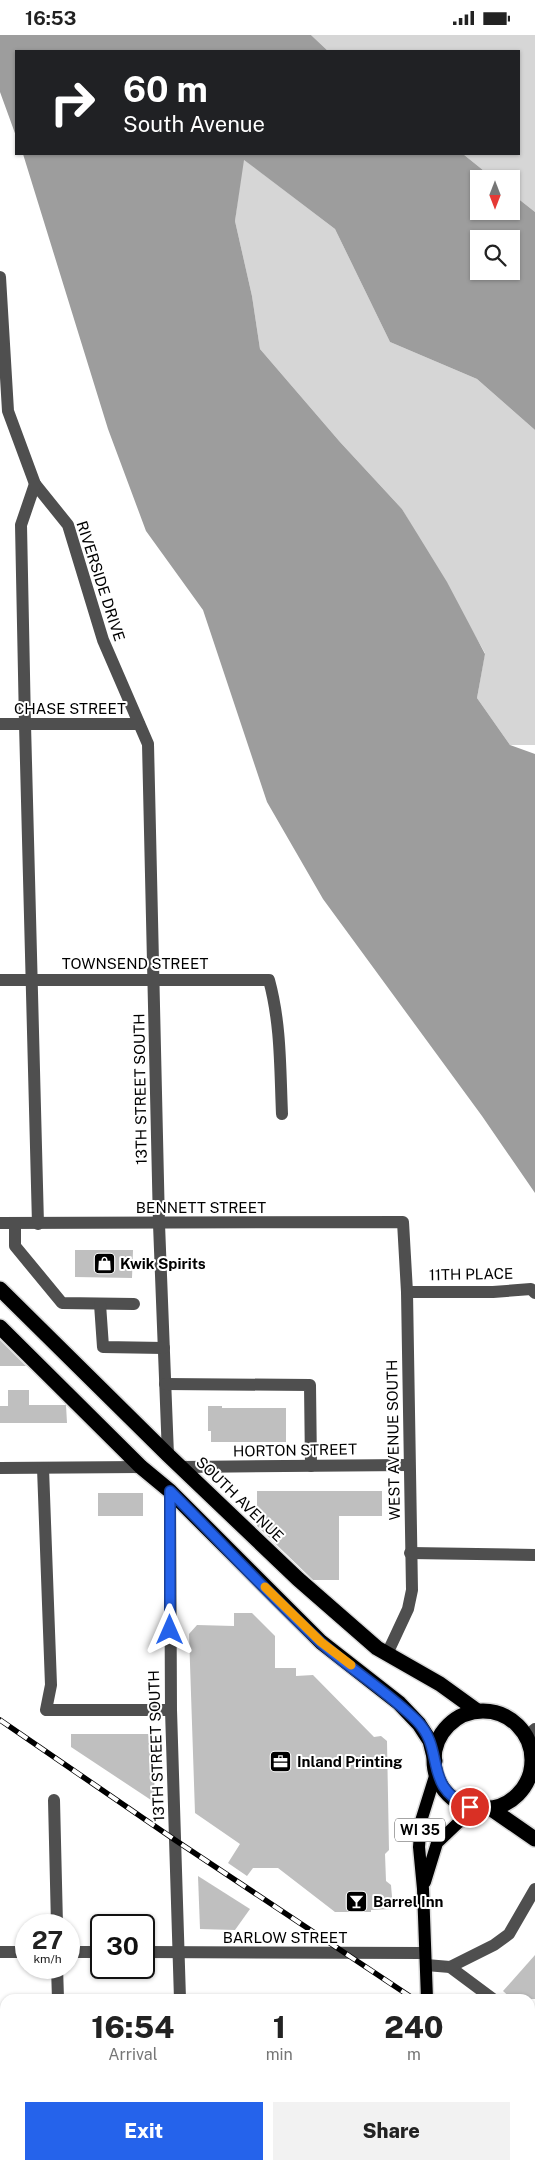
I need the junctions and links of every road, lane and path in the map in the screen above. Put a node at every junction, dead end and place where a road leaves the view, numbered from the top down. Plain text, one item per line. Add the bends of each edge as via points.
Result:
1 (0, 277) edge
2 (35, 484) junction
3 (0, 724) edge
4 (24, 724) junction
5 (139, 724) junction
6 (154, 979) junction
7 (0, 980) edge
8 (31, 980) junction
9 (282, 1113) dead end
10 (403, 1222) joint
11 (0, 1223) edge
12 (15, 1224) junction
13 (38, 1224) junction
14 (159, 1224) junction
15 (0, 1289) edge
16 (407, 1291) junction
17 (535, 1293) edge
18 (100, 1304) junction
19 (134, 1304) dead end
20 (0, 1327) edge
21 (164, 1348) junction
22 (165, 1384) junction
23 (168, 1455) junction
24 (410, 1465) junction
25 (311, 1466) junction
26 (141, 1467) junction
27 (182, 1467) junction
28 (0, 1468) edge
29 (43, 1468) junction
30 (170, 1491) junction
31 (410, 1553) junction
32 (535, 1555) edge
33 (387, 1653) junction
34 (171, 1710) junction
35 (476, 1710) junction
36 (531, 1732) edge
37 (435, 1767) junction
38 (532, 1779) edge
39 (54, 1800) dead end
40 (485, 1809) junction
41 (535, 1839) edge
42 (423, 1889) junction
43 (535, 1889) edge
44 (56, 1914) edge
45 (0, 1952) edge
46 (15, 1952) edge
47 (155, 1952) edge
48 (180, 1952) junction
49 (425, 1959) junction
50 (450, 1967) junction
51 (57, 1979) edge
52 (58, 1994) edge
53 (180, 1994) edge
54 (427, 1994) edge
55 (486, 1994) edge

1 - 2 street, RIVERSIDE DRIVE via 8,411
2 - 4 street via 21,525
2 - 5 street, RIVERSIDE DRIVE via 68,525 102,640
3 - 4 street, CHASE STREET
4 - 5 street, CHASE STREET
4 - 8 street
5 - 6 street, 13TH STREET SOUTH via 148,744
6 - 8 street, TOWNSEND STREET
6 - 9 street, TOWNSEND STREET via 269,980 279,1031
6 - 14 street, 13TH STREET SOUTH
7 - 8 street, TOWNSEND STREET
8 - 13 street
10 - 14 street, BENNETT STREET
10 - 16 street, WEST AVENUE SOUTH
11 - 12 street, BENNETT STREET
12 - 13 street, BENNETT STREET
12 - 18 street via 15,1246 62,1303
13 - 14 street, BENNETT STREET
14 - 21 street, 13TH STREET SOUTH
15 - 23 highway, SOUTH AVENUE
16 - 17 street, 11TH PLACE via 531,1289
16 - 24 street, WEST AVENUE SOUTH
18 - 19 street
18 - 21 street via 103,1347
20 - 26 highway
21 - 22 street, 13TH STREET SOUTH
22 - 23 street, 13TH STREET SOUTH
22 - 25 street via 310,1385
23 - 27 highway, SOUTH AVENUE
24 - 25 street, HORTON STREET
24 - 31 street, WEST AVENUE SOUTH
25 - 27 street, HORTON STREET
26 - 29 street
26 - 30 highway
27 - 33 highway, SOUTH AVENUE via 298,1579 377,1648
28 - 29 street
29 - 34 street via 51,1685 46,1710
30 - 34 street, 13TH STREET SOUTH
30 - 37 highway via 321,1642 399,1703 430,1741
31 - 32 street
31 - 33 street, WEST AVENUE SOUTH via 412,1590 408,1609
33 - 35 highway, SOUTH AVENUE
34 - 48 street, 13TH STREET SOUTH
35 - 36 highway, SOUTH AVENUE via 498,1713
35 - 37 highway via 462,1716 443,1732 435,1751
36 - 38 highway, SOUTH AVENUE
37 - 40 highway via 442,1785 452,1797 461,1803
37 - 42 main road, WI 35 via 421,1821 419,1847
38 - 40 highway, SOUTH AVENUE via 510,1800
39 - 44 street
40 - 41 highway
40 - 42 main road, WI 35 via 458,1823 437,1843
42 - 49 main road, WI 35
43 - 50 street via 509,1934
45 - 46 street
47 - 48 street, BARLOW STREET
48 - 49 street, BARLOW STREET
48 - 53 street, 13TH STREET SOUTH
49 - 50 street, BARLOW STREET
49 - 54 main road, WI 35
50 - 55 street
51 - 52 street

